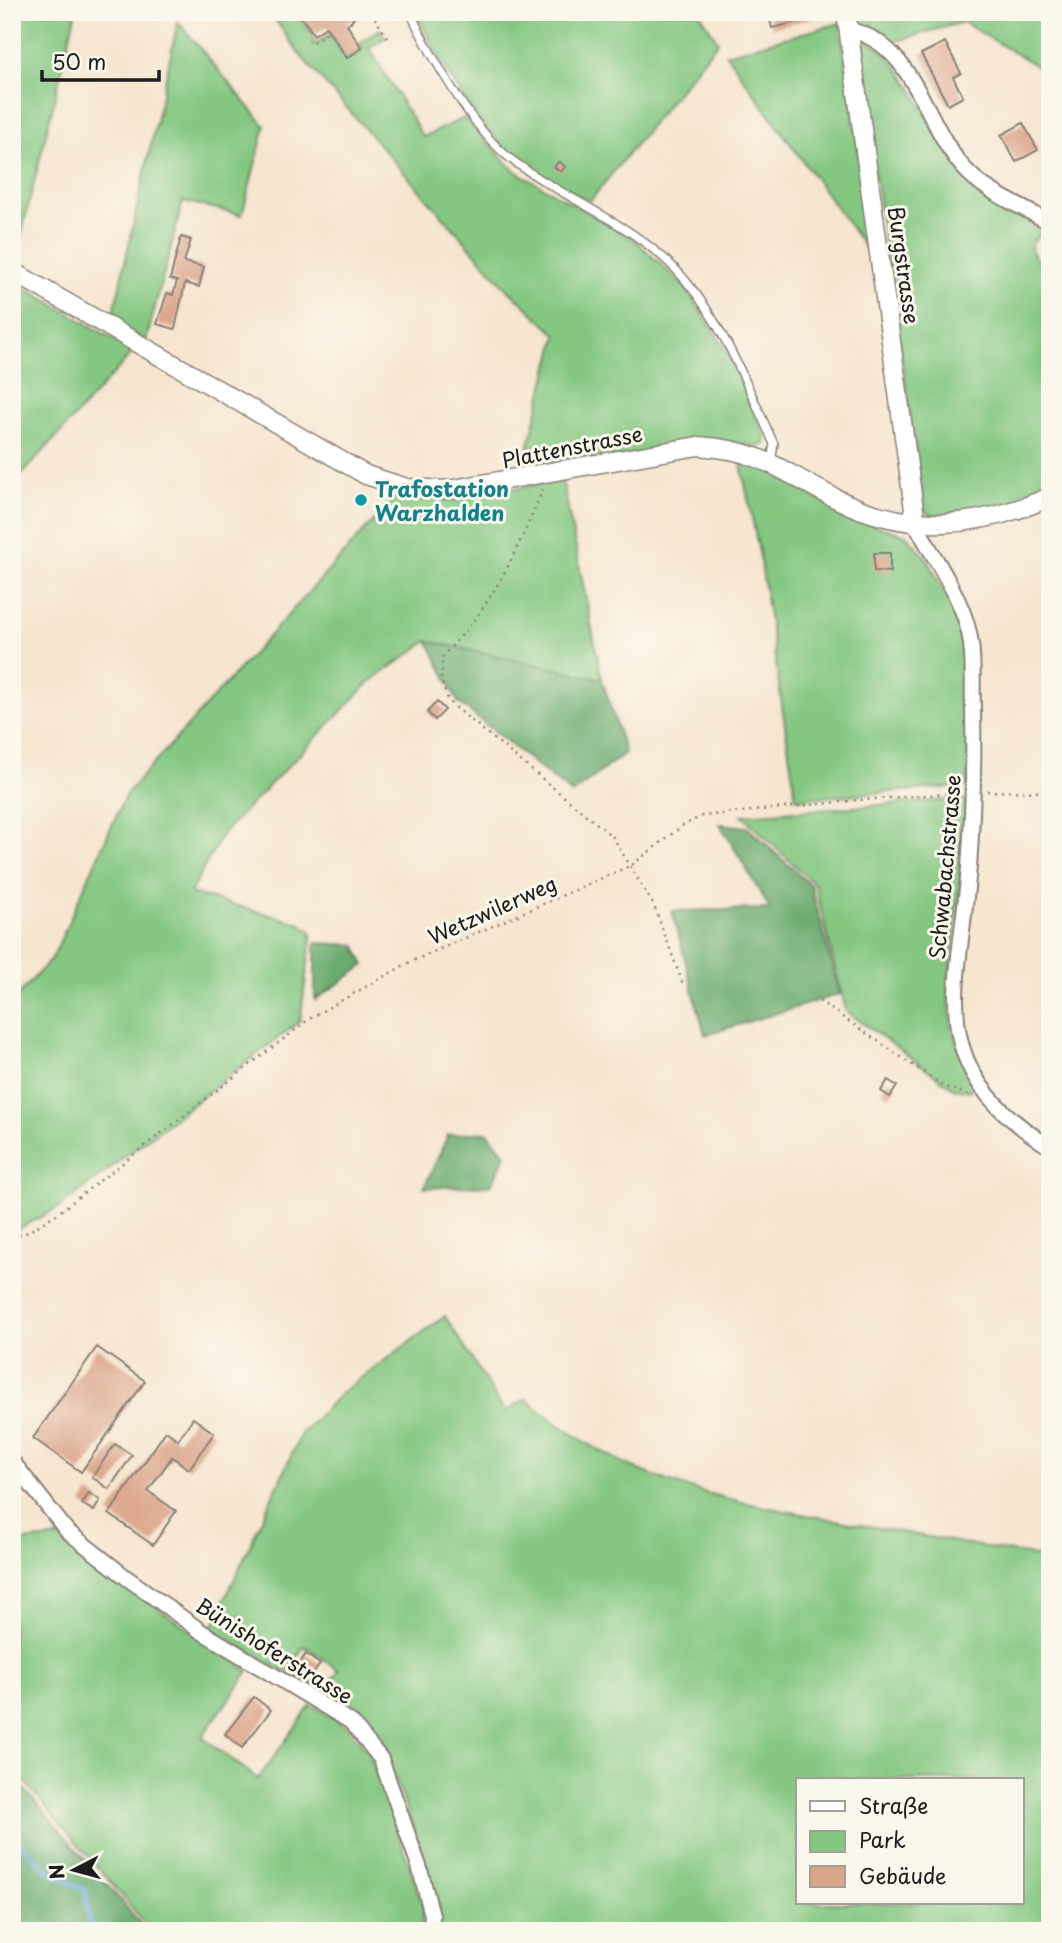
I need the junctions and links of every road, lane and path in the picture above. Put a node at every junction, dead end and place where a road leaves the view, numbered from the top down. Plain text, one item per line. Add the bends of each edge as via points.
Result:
1 (370, 12) edge
2 (410, 12) edge
3 (847, 21) edge
4 (329, 31) dead end
5 (389, 40) dead end
6 (313, 42) dead end
7 (1050, 223) edge
8 (12, 271) edge
9 (771, 462) junction
10 (549, 474) junction
11 (1050, 497) edge
12 (916, 524) junction
13 (975, 792) junction
14 (1050, 792) edge
15 (632, 864) junction
16 (684, 987) dead end
17 (819, 1001) dead end
18 (983, 1093) junction
19 (1050, 1147) edge
20 (12, 1237) edge
21 (12, 1461) edge
22 (431, 1931) edge

1 - 5 path
2 - 9 lane via 465,106 509,158 645,242 685,280 724,335 774,444
3 - 7 street via 877,40 905,71 963,168
3 - 12 street, Burgstrasse
4 - 6 path
8 - 10 street, Plattenstrasse via 366,475 407,488 448,490
9 - 10 street, Plattenstrasse via 731,448 698,446
9 - 12 street, Plattenstrasse via 837,499
10 - 15 path via 490,601 443,655 441,680 449,702 590,815 613,836
11 - 12 street, Plattenstrasse via 958,524
12 - 13 street, Schwabachstrasse via 960,606 971,643
13 - 14 path, Wetzwilerweg
13 - 15 path, Wetzwilerweg via 702,816
13 - 18 street, Schwabachstrasse via 954,998 965,1055
15 - 16 path via 658,916
15 - 20 path, Wetzwilerweg via 408,963 312,1017 58,1213
17 - 18 path via 955,1093
18 - 19 street, Schwabachstrasse via 1012,1121
21 - 22 street, Bünishoferstrasse via 67,1531 127,1578 202,1632 351,1722 381,1759 419,1866 432,1915

